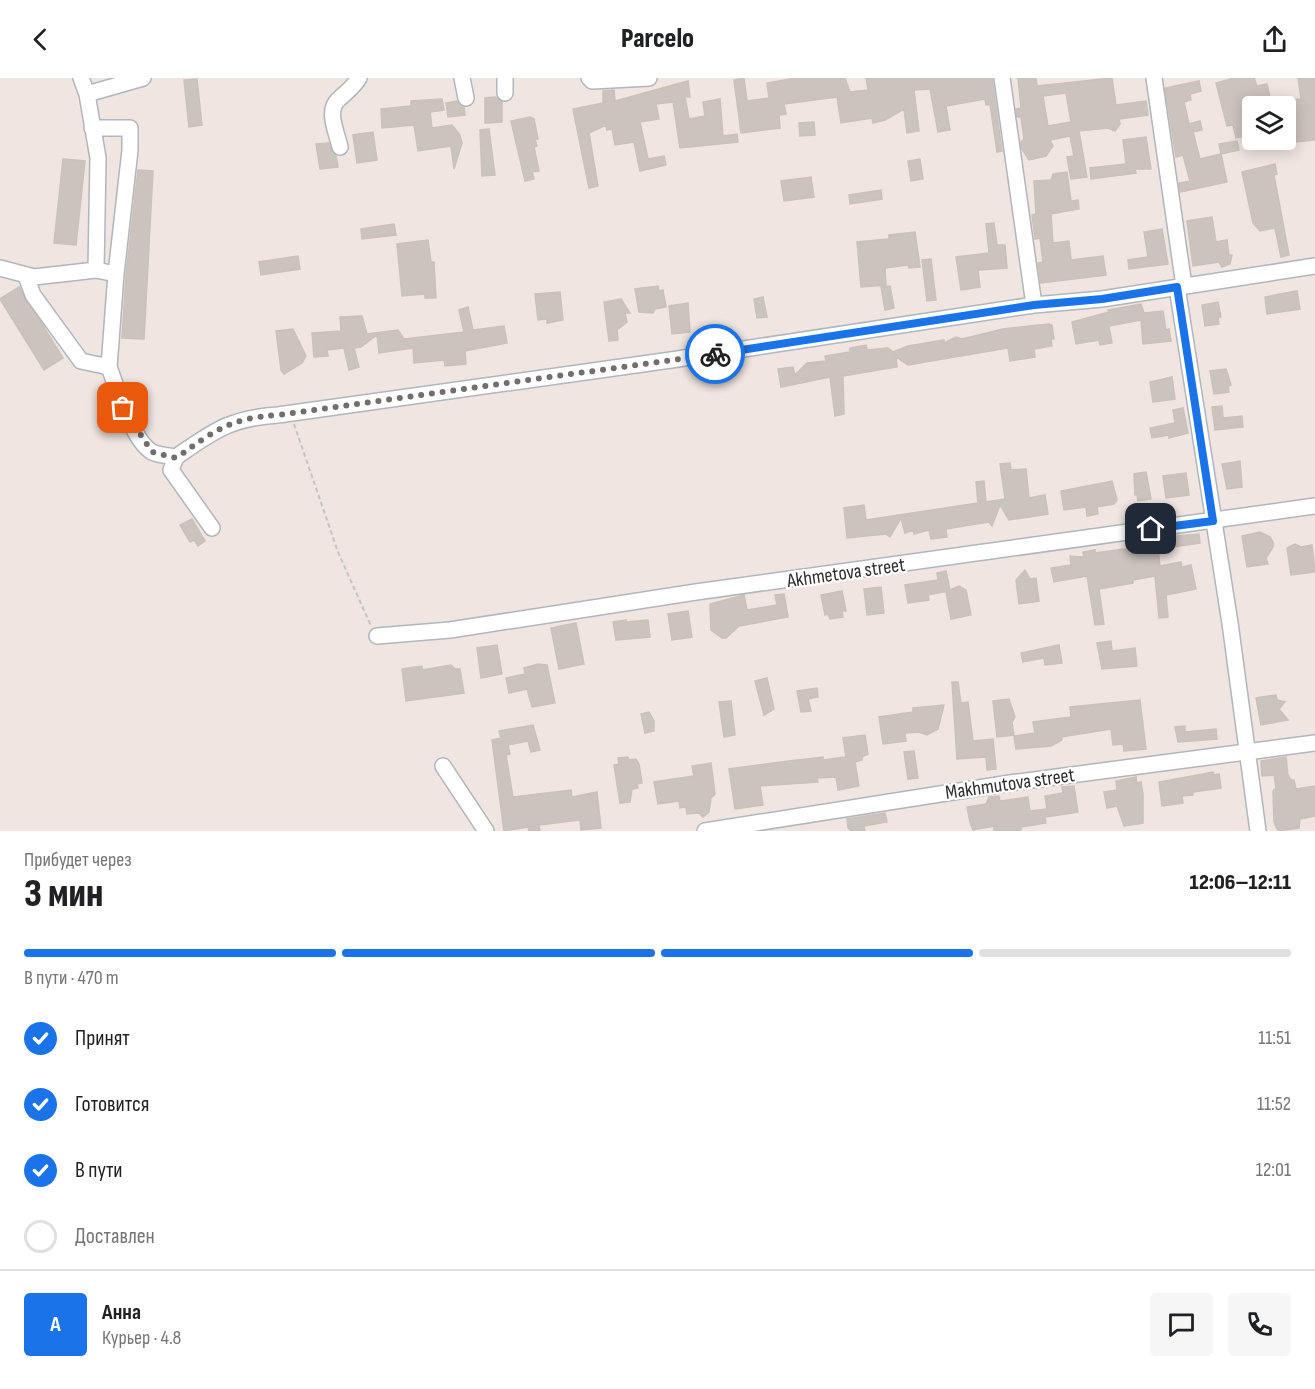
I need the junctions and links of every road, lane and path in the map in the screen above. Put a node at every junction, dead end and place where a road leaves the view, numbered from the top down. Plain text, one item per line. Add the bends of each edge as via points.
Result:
1 (81, 78) edge
2 (143, 78) edge
3 (359, 78) edge
4 (462, 78) edge
5 (589, 78) edge
6 (649, 78) edge
7 (1002, 78) edge
8 (1154, 78) edge
9 (87, 94) junction
10 (466, 98) dead end
11 (92, 128) junction
12 (340, 147) dead end
13 (1315, 266) edge
14 (0, 268) edge
15 (96, 270) junction
16 (116, 274) junction
17 (26, 276) junction
18 (1181, 286) junction
19 (1034, 305) junction
20 (109, 367) junction
21 (292, 413) junction
22 (173, 464) junction
23 (1315, 506) edge
24 (1213, 521) junction
25 (212, 528) dead end
26 (378, 636) joint
27 (1315, 743) edge
28 (1246, 754) junction
29 (442, 766) dead end
30 (486, 831) edge
31 (705, 831) edge
32 (1258, 831) edge

1 - 9 street
2 - 9 street
3 - 12 street via 335,104 332,113
4 - 10 street
5 - 6 street via 610,82
7 - 19 street
8 - 18 street
9 - 11 street
11 - 15 street via 99,168
11 - 16 street via 130,128
13 - 18 street
14 - 17 street
15 - 16 street
15 - 17 street
16 - 20 street
17 - 20 street via 33,294 81,362
18 - 19 street
18 - 24 street
19 - 21 street
20 - 22 street via 123,408 152,452
21 - 22 street via 248,417 216,429
21 - 26 path via 338,552
22 - 25 street
23 - 24 street, Akhmetova street
24 - 26 street, Akhmetova street via 462,628
24 - 28 street
27 - 28 street, Makhmutova street
28 - 31 street, Makhmutova street via 1010,783
28 - 32 street
29 - 30 street

